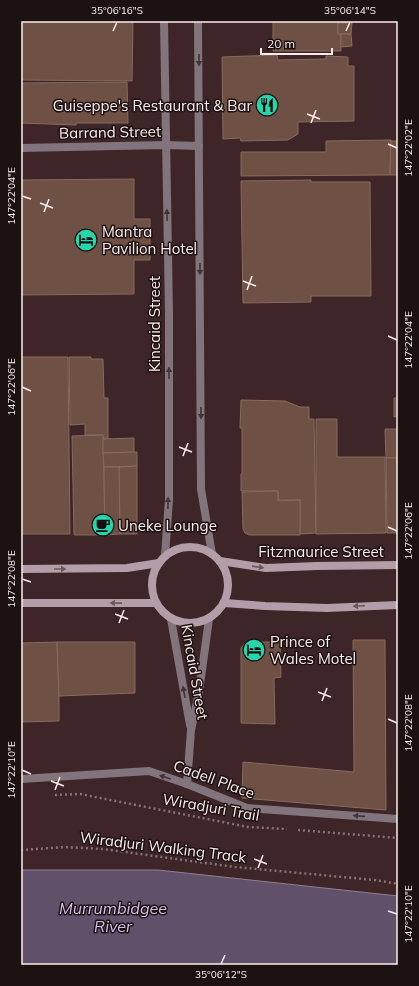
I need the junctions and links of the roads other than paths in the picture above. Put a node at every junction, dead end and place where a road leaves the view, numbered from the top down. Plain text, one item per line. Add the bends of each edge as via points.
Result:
1 (164, 21) edge
2 (198, 21) edge
3 (165, 145) junction
4 (199, 146) junction
5 (21, 148) edge
6 (212, 554) junction
7 (165, 555) junction
8 (220, 561) junction
9 (159, 563) junction
10 (398, 565) edge
11 (21, 569) edge
12 (21, 603) edge
13 (156, 603) junction
14 (224, 603) junction
15 (398, 605) edge
16 (209, 619) junction
17 (171, 620) junction
18 (191, 730) junction
19 (21, 779) edge
20 (187, 784) junction
21 (398, 819) edge

1 - 3 street, Kincaid Street
2 -> 4 street
3 - 4 street, Barrand Street
3 - 5 street, Barrand Street
7 -> 3 street, Kincaid Street via 168,500
4 -> 6 street via 201,489
6 - 7 main road via 203,549 183,547
6 - 8 main road
7 - 9 main road
8 -> 10 main road, Fitzmaurice Street via 266,568
8 - 14 main road via 226,570 228,581
11 -> 9 main road via 127,568
9 - 13 main road via 151,582
13 -> 12 main road
13 - 17 main road
15 -> 14 main road via 327,608
14 - 16 main road
16 - 17 main road via 197,624
16 - 18 street, Kincaid Street
18 -> 17 street, Kincaid Street
18 - 20 street, Kincaid Street
20 -> 19 street, Cadell Place via 149,771
21 -> 20 street, Cadell Place via 247,808

